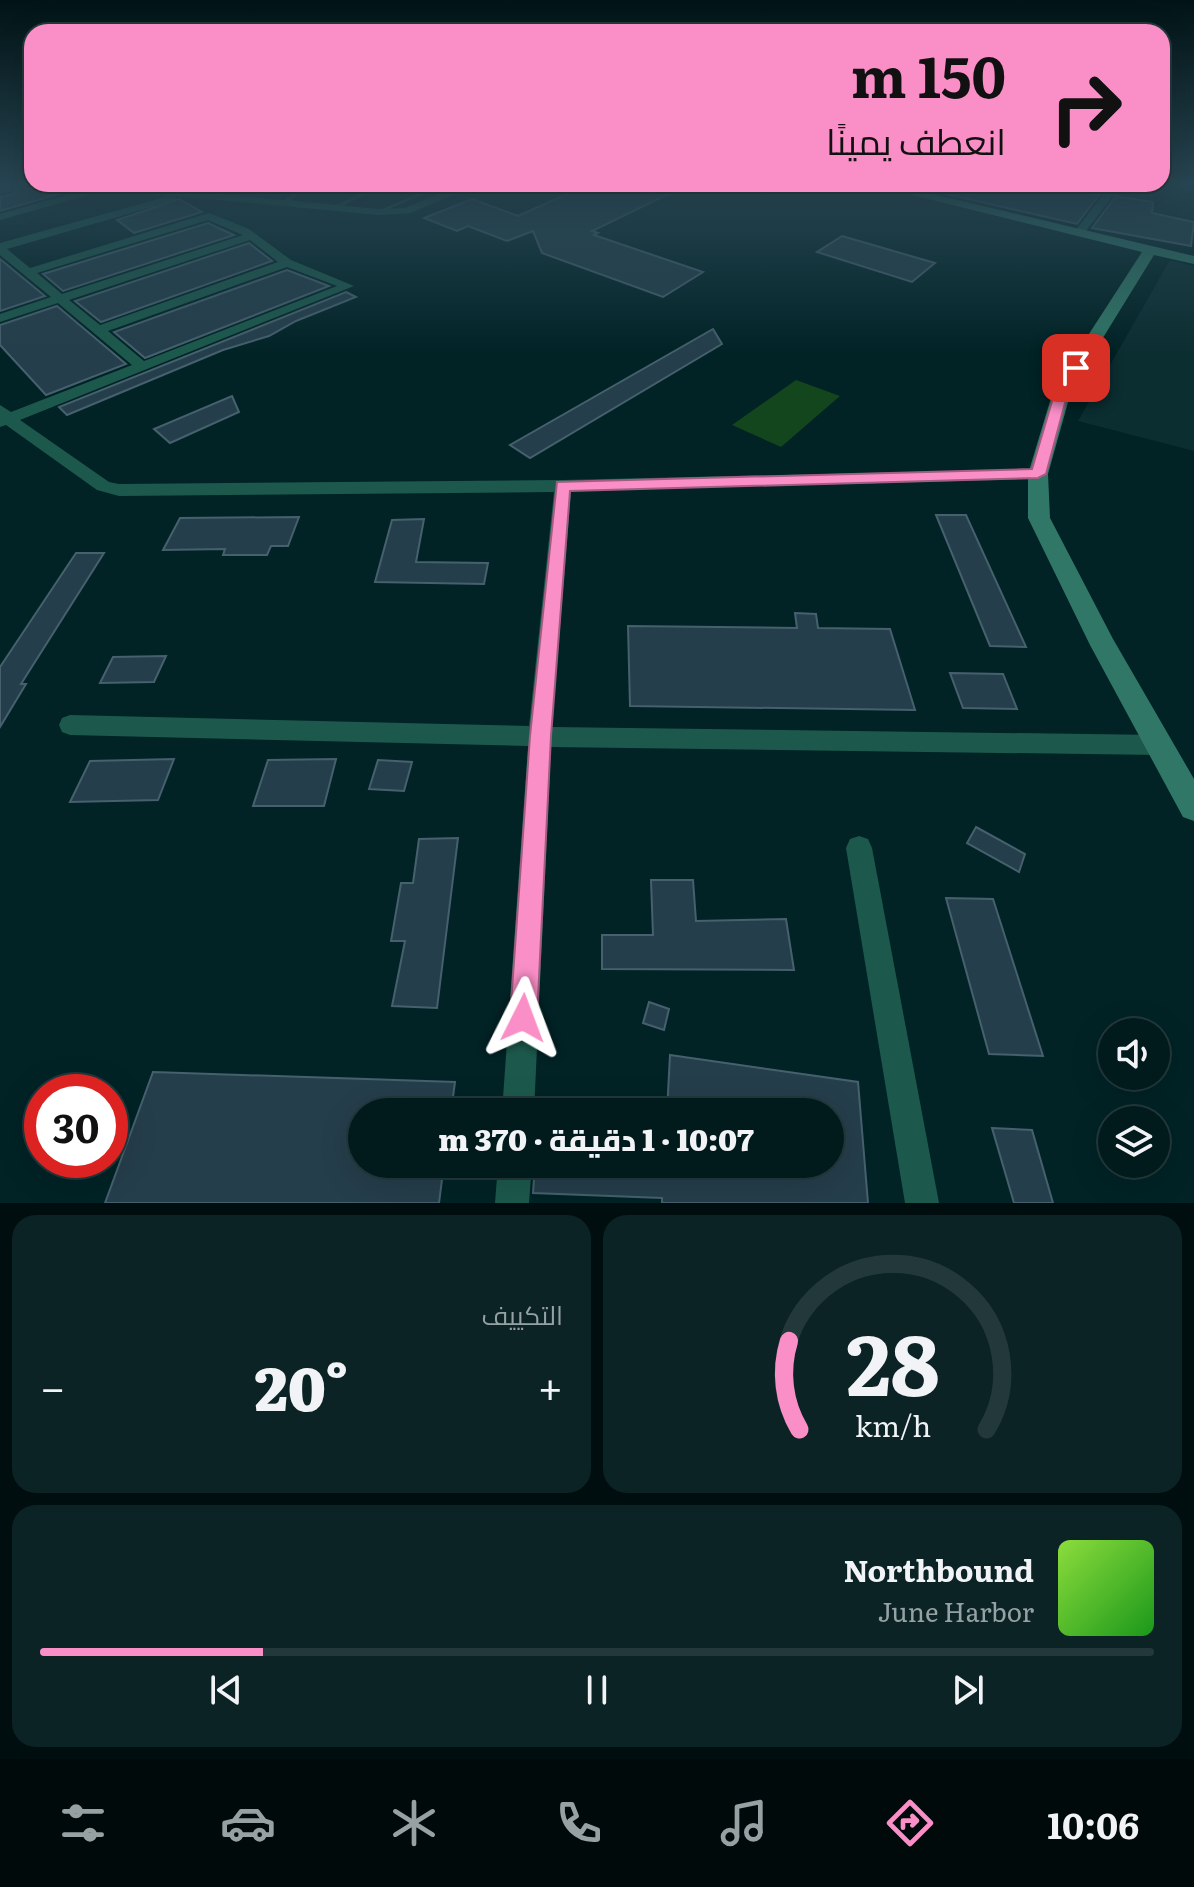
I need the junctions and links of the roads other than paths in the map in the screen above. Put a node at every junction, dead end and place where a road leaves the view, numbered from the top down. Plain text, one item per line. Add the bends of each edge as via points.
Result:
1 (23, 241) edge
2 (128, 241) edge
3 (236, 241) edge
4 (255, 241) edge
5 (1113, 241) edge
6 (0, 248) edge
7 (1150, 250) junction
8 (1194, 260) edge
9 (287, 263) junction
10 (28, 272) junction
11 (61, 299) junction
12 (0, 318) edge
13 (99, 330) junction
14 (143, 367) junction
15 (3, 417) edge
16 (1038, 474) junction
17 (563, 486) junction
18 (70, 725) dead end
19 (540, 736) junction
20 (1159, 745) junction
21 (1194, 807) edge
22 (859, 848) dead end
23 (519, 1098) edge
24 (514, 1178) edge
25 (512, 1203) edge
26 (922, 1203) edge

1 - 6 street
2 - 10 street
3 - 11 street
4 - 9 street
5 - 7 main road
6 - 10 street
7 - 8 main road
7 - 16 main road via 1063,388
9 - 13 street
9 - 14 street via 348,286
10 - 11 street
11 - 12 street
11 - 13 street
13 - 14 street
14 - 15 street
15 - 17 street via 103,486 119,490
16 - 17 street
16 - 20 main road via 1039,518
17 - 19 street
18 - 19 street
19 - 20 street
19 - 23 street
20 - 21 main road
22 - 26 street
24 - 25 street

